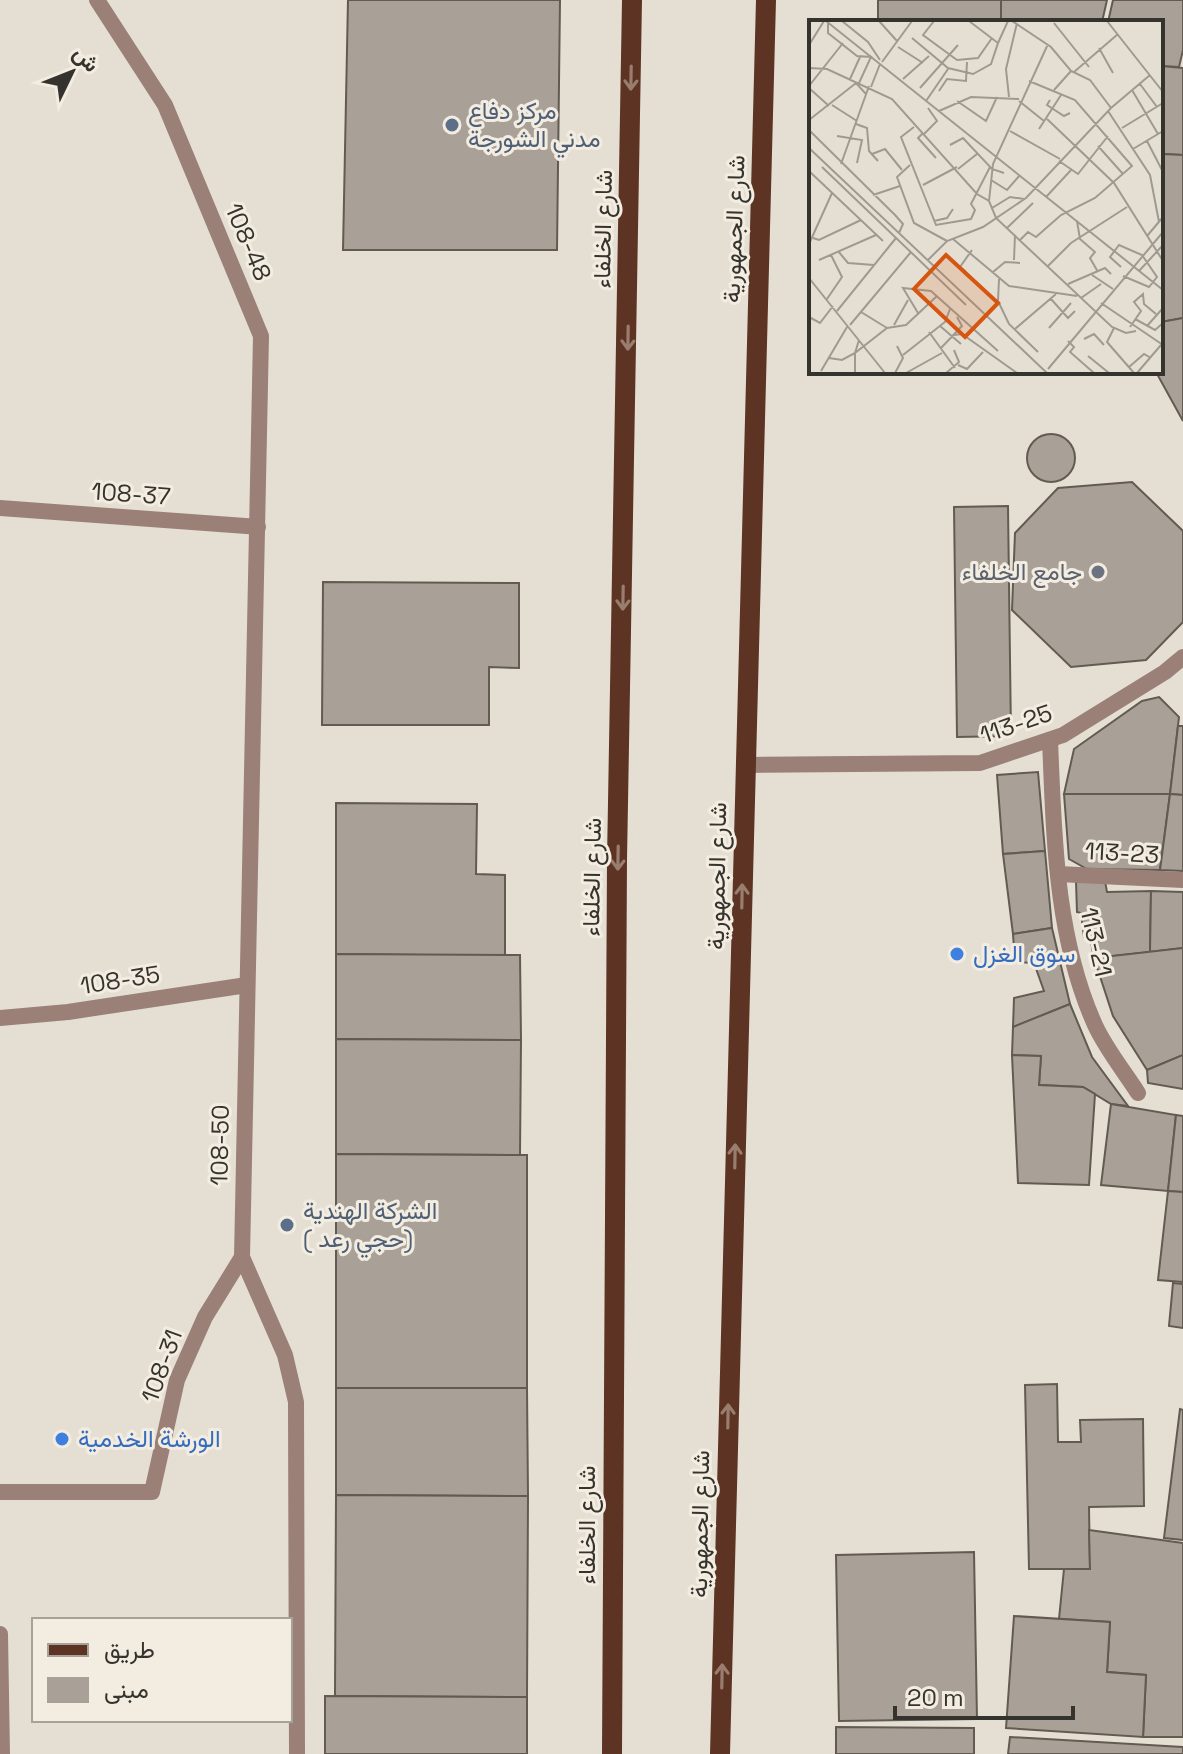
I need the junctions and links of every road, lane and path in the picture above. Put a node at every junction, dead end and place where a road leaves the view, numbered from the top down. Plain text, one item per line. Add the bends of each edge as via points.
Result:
1 (97, 0) edge
2 (632, 0) edge
3 (766, 0) edge
4 (0, 508) edge
5 (258, 527) junction
6 (1183, 657) edge
7 (1050, 740) junction
8 (745, 765) junction
9 (1058, 874) junction
10 (1183, 880) edge
11 (247, 985) junction
12 (0, 1018) edge
13 (1138, 1093) dead end
14 (242, 1257) junction
15 (0, 1492) edge
16 (0, 1634) edge
17 (2, 1754) edge
18 (297, 1754) edge
19 (612, 1754) edge
20 (720, 1754) edge

1 - 5 lane, 108-48 via 165,105 261,336
2 -> 19 main road, شارع الخلفاء via 617,876
3 - 8 main road, شارع الجمهورية
4 - 5 lane, 108-37
5 - 11 lane, 108-50
6 - 7 lane, 113-25
7 - 8 lane, 113-25 via 980,763
7 - 9 lane, 113-21
20 -> 8 main road, شارع الجمهورية
9 - 10 lane, 113-23
9 - 13 lane, 113-21 via 1073,965 1096,1027
11 - 12 lane, 108-35
11 - 14 lane, 108-50
14 - 15 lane, 108-31 via 205,1317 177,1380 152,1492
14 - 18 lane, 108-50 via 285,1355 296,1402
16 - 17 lane

